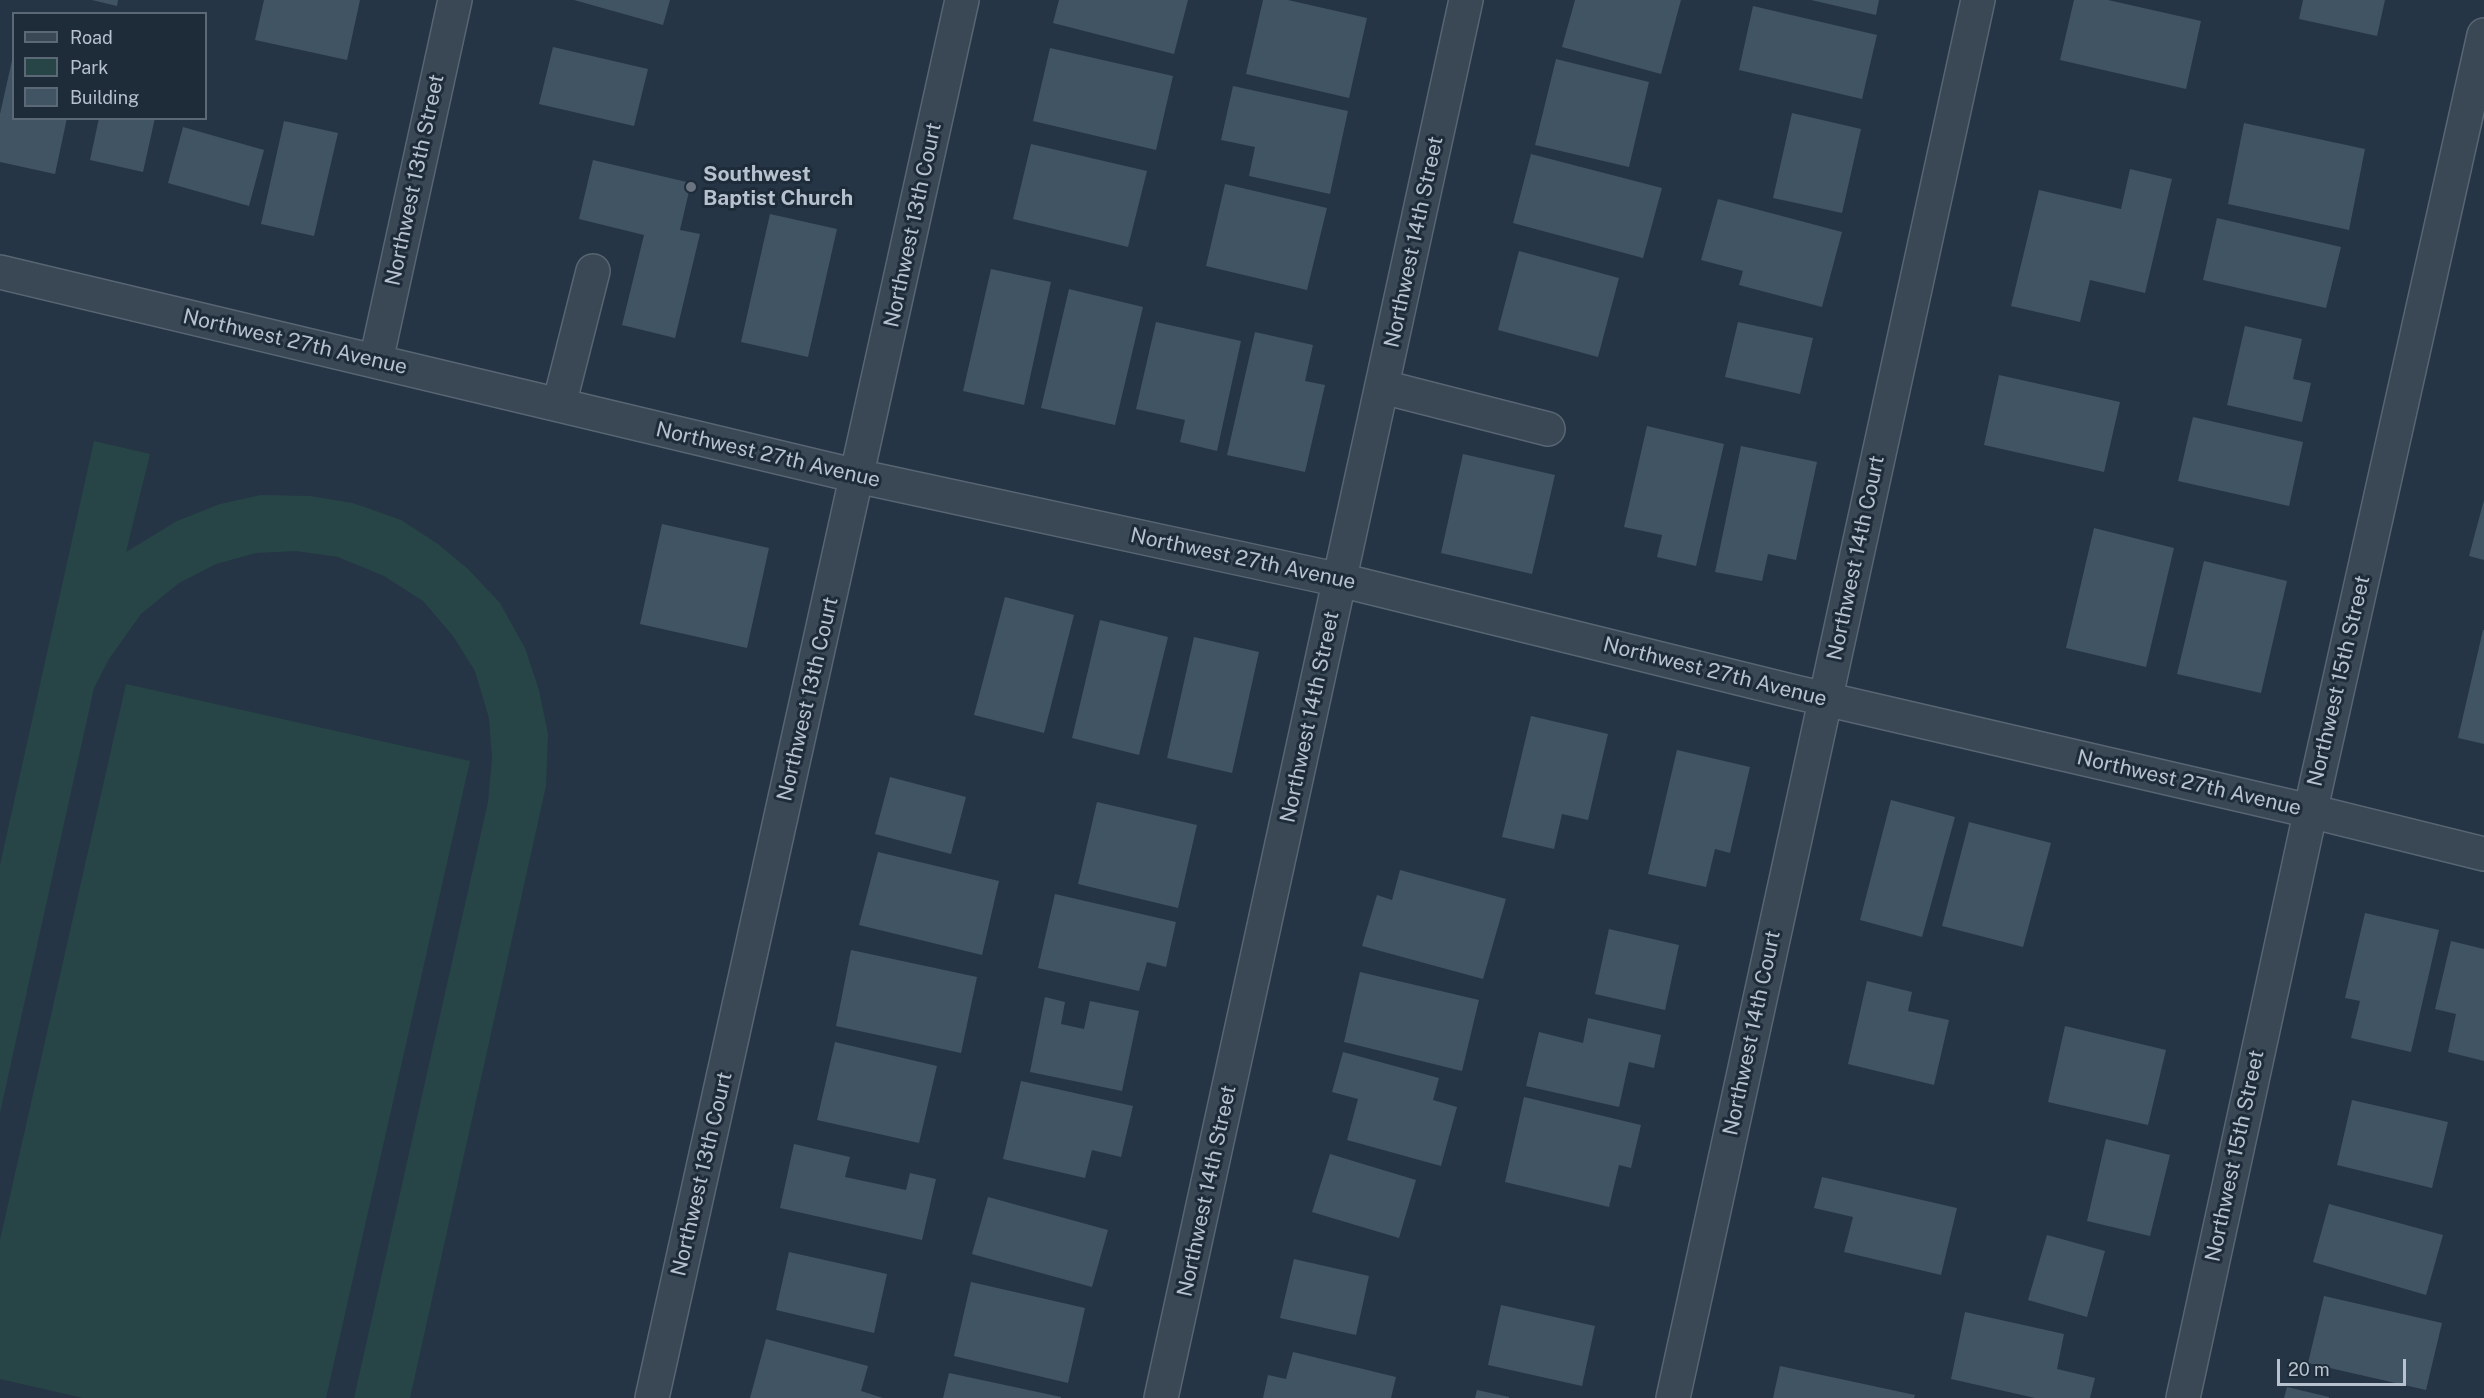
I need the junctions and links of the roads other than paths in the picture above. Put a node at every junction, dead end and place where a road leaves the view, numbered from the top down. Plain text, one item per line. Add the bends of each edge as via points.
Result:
1 (455, 0) edge
2 (962, 0) edge
3 (1466, 0) edge
4 (1978, 0) edge
5 (2484, 35) edge
6 (0, 272) edge
7 (593, 272) dead end
8 (376, 361) junction
9 (1383, 387) junction
10 (559, 405) junction
11 (1548, 429) dead end
12 (857, 476) junction
13 (1340, 580) junction
14 (1825, 699) junction
15 (2310, 811) junction
16 (2484, 854) edge
17 (652, 1398) edge
18 (1161, 1398) edge
19 (1673, 1398) edge
20 (2182, 1398) edge

1 - 8 street, Northwest 13th Street
2 - 12 street, Northwest 13th Court
3 - 9 street, Northwest 14th Street
4 - 14 street, Northwest 14th Court
5 - 15 street, Northwest 15th Street
6 - 8 street, Northwest 27th Avenue
7 - 10 street
8 - 10 street, Northwest 27th Avenue
9 - 11 street
9 - 13 street, Northwest 14th Street
10 - 12 street, Northwest 27th Avenue
12 - 13 street, Northwest 27th Avenue
12 - 17 street, Northwest 13th Court
13 - 14 street, Northwest 27th Avenue
13 - 18 street, Northwest 14th Street
14 - 15 street, Northwest 27th Avenue
14 - 19 street, Northwest 14th Court
15 - 16 street, Northwest 27th Avenue
15 - 20 street, Northwest 15th Street

